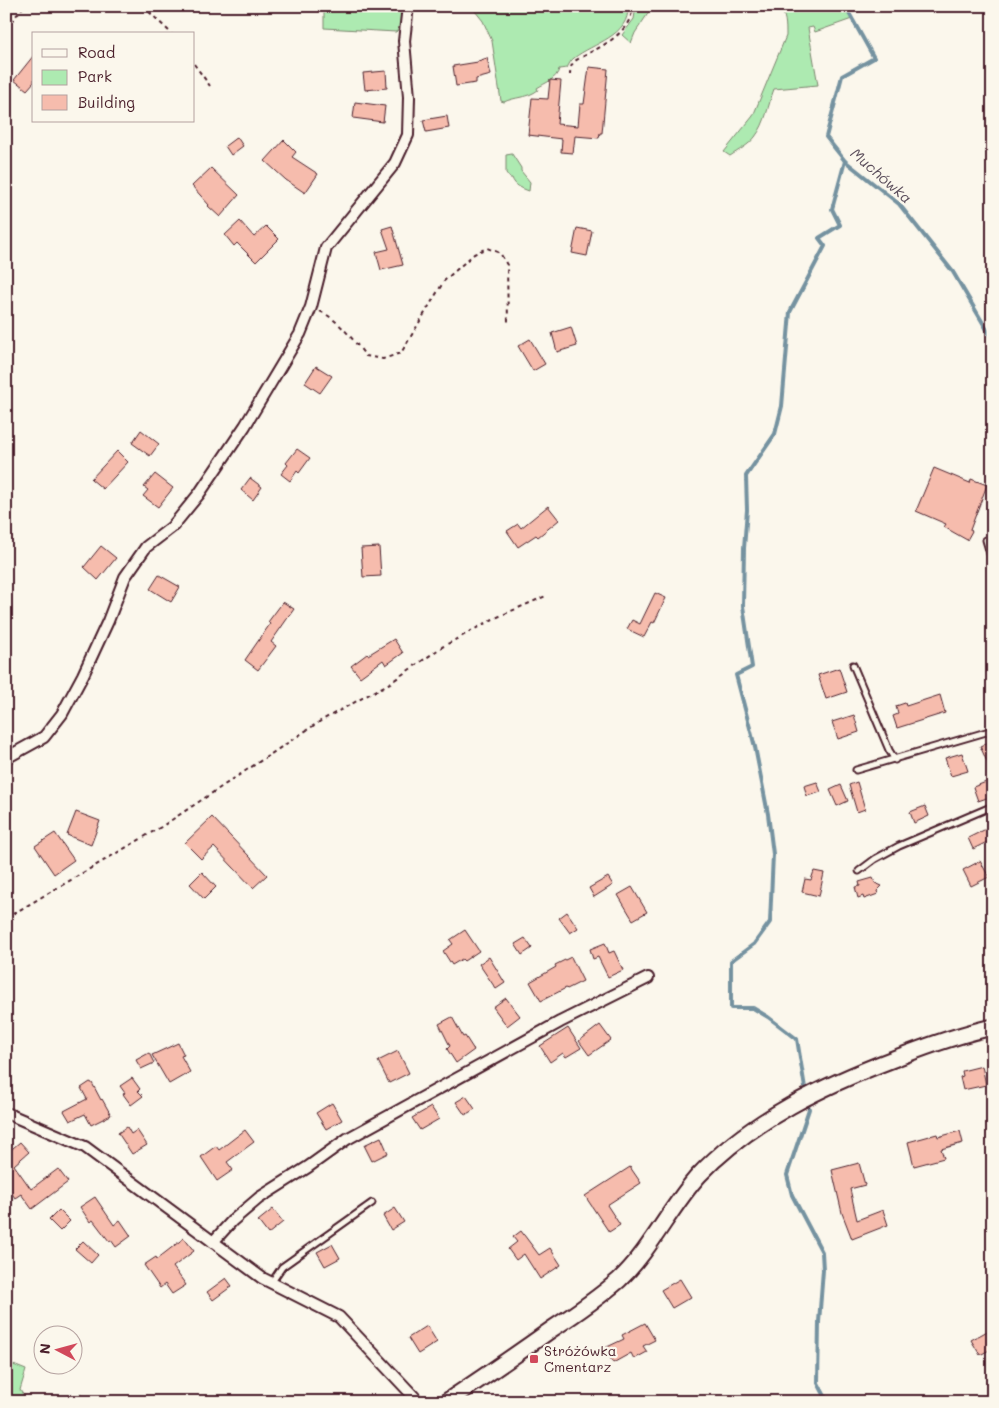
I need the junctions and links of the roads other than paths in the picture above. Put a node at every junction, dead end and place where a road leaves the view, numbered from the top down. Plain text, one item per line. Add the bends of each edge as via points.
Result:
1 (408, 6) edge
2 (986, 540) dead end
3 (993, 564) edge
4 (853, 665) dead end
5 (993, 730) edge
6 (6, 758) edge
7 (895, 760) junction
8 (856, 770) dead end
9 (993, 806) edge
10 (859, 871) dead end
11 (648, 978) dead end
12 (993, 1027) edge
13 (6, 1113) edge
14 (372, 1202) dead end
15 (212, 1242) junction
16 (271, 1283) junction
17 (420, 1402) edge
18 (446, 1402) edge

1 - 6 street via 404,41 409,97 408,135 395,163 326,248 311,307 300,334 245,426 199,494 172,527 146,547 125,577 83,675 62,714 44,737
2 - 3 lane
4 - 7 lane
5 - 7 lane
7 - 8 lane
9 - 10 lane via 899,846
11 - 15 street via 560,1022 346,1139 259,1198
12 - 18 main road via 866,1069 762,1123 699,1175 639,1258 619,1279 593,1301
13 - 15 street via 85,1148
14 - 16 lane via 282,1267
15 - 16 street
16 - 17 street via 339,1317

